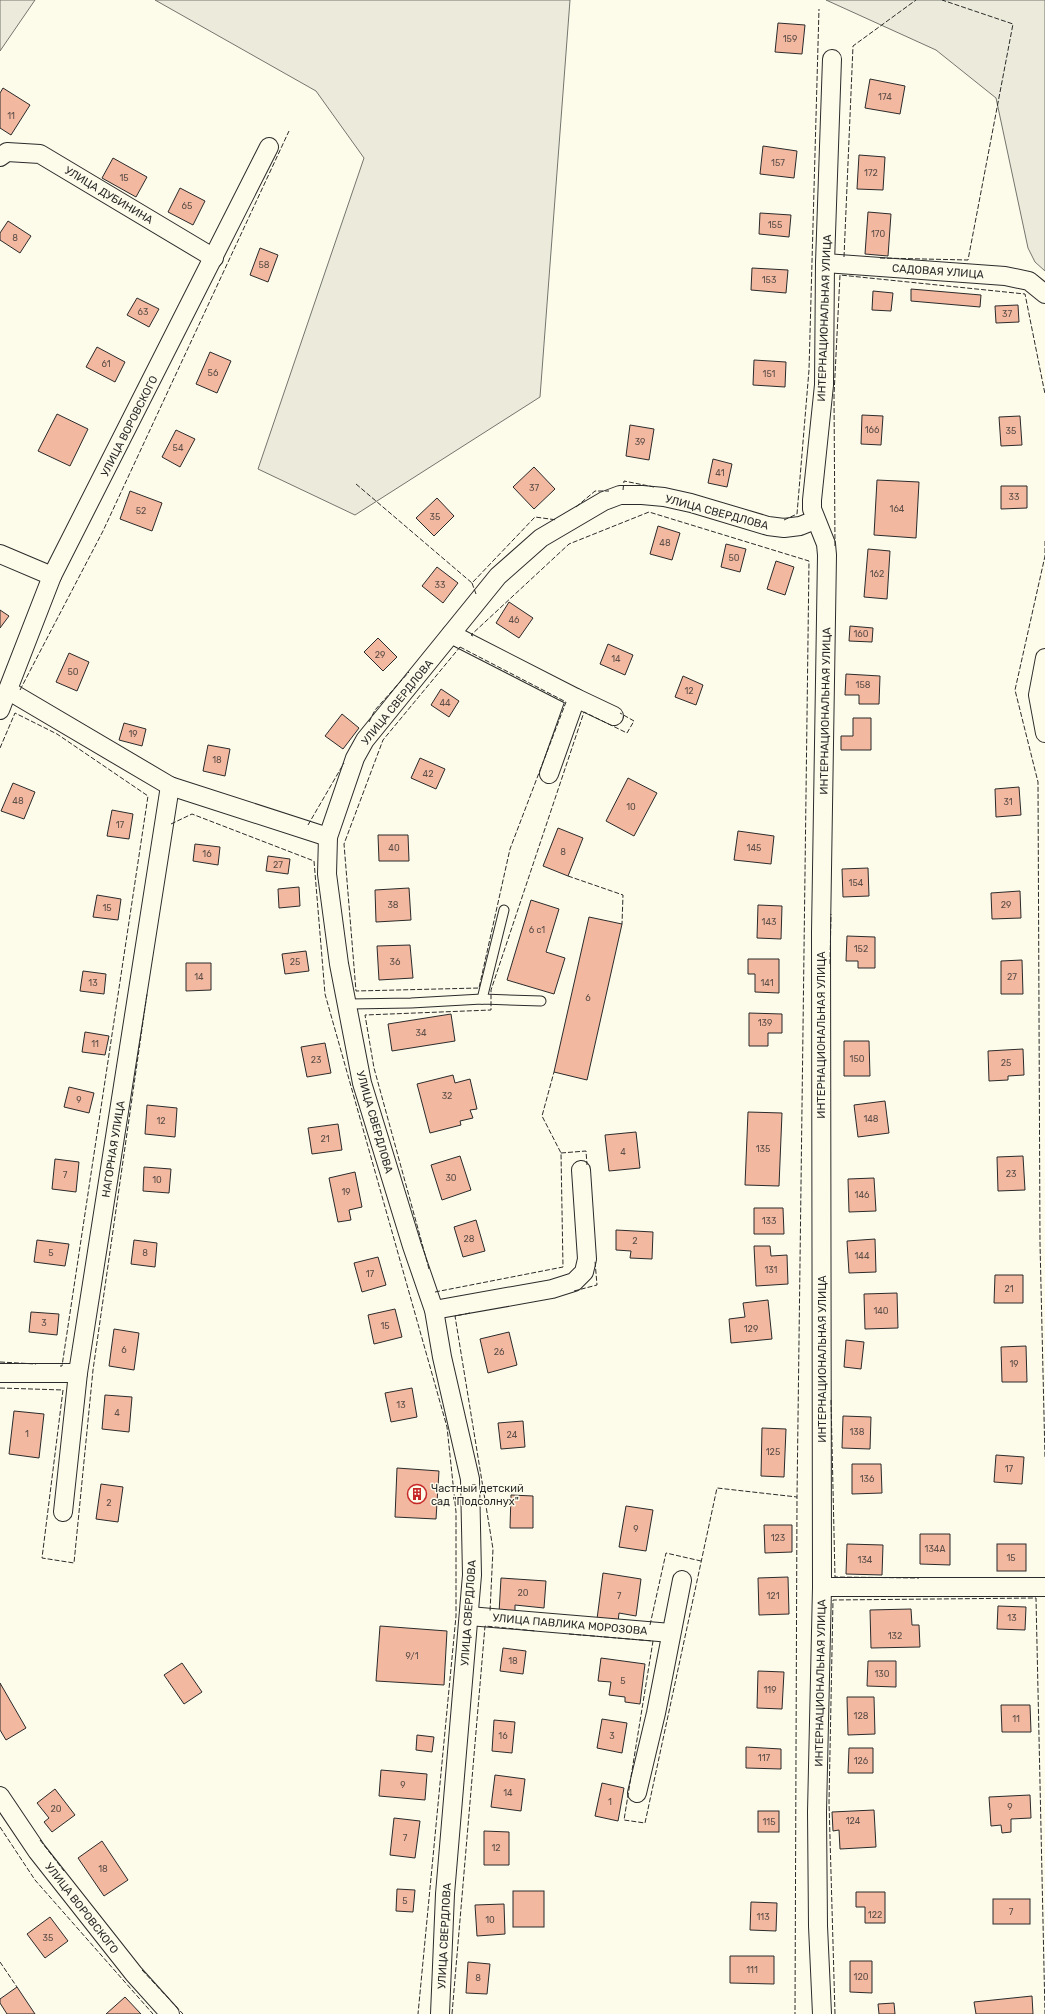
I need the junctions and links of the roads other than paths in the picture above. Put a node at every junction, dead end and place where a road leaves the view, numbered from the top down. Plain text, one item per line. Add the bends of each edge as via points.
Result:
1 (832, 59) dead end
2 (269, 147) dead end
3 (0, 157) edge
4 (214, 258) junction
5 (825, 263) junction
6 (1045, 294) edge
7 (815, 520) junction
8 (0, 554) edge
9 (52, 576) junction
10 (451, 634) junction
11 (1045, 658) edge
12 (9, 691) junction
13 (576, 698) junction
14 (0, 710) edge
15 (614, 716) dead end
16 (1045, 733) edge
17 (549, 774) dead end
18 (170, 786) junction
19 (328, 837) junction
20 (504, 910) dead end
21 (482, 999) junction
22 (541, 1001) dead end
23 (348, 1004) junction
24 (581, 1170) dead end
25 (434, 1310) junction
26 (0, 1373) edge
27 (78, 1373) junction
28 (62, 1512) dead end
29 (682, 1580) dead end
30 (822, 1587) junction
31 (1045, 1587) edge
32 (469, 1616) junction
33 (671, 1633) junction
34 (637, 1793) dead end
35 (0, 1796) edge
36 (170, 2014) edge
37 (440, 2014) edge
38 (822, 2014) edge

1 - 5 street, ИНТЕРНАЦИОНАЛЬНАЯ УЛИЦА
2 - 4 street, УЛИЦА ВОРОВСКОГО
3 - 4 street, УЛИЦА ДУБИНИНА via 7,152 40,154
4 - 9 street, УЛИЦА ВОРОВСКОГО
5 - 6 street, САДОВАЯ УЛИЦА via 1005,276 1029,281
5 - 7 street, ИНТЕРНАЦИОНАЛЬНАЯ УЛИЦА via 824,385 812,500
7 - 10 street, УЛИЦА СВЕРДЛОВА via 800,526 768,526 664,497 620,495 570,520 541,538 513,561
7 - 30 street, ИНТЕРНАЦИОНАЛЬНАЯ УЛИЦА via 828,555 821,932
8 - 9 street
9 - 12 street, УЛИЦА ВОРОВСКОГО
10 - 13 street
10 - 19 street, УЛИЦА СВЕРДЛОВА via 365,740 355,758
11 - 16 street via 1038,695
12 - 14 street, УЛИЦА ВОРОВСКОГО
12 - 18 street
13 - 15 street
13 - 17 street
18 - 19 street
18 - 27 street, НАГОРНАЯ УЛИЦА
19 - 23 street, УЛИЦА СВЕРДЛОВА via 327,874 339,964
20 - 21 lane
21 - 22 lane
21 - 23 lane
23 - 25 street, УЛИЦА СВЕРДЛОВА via 362,1083
24 - 25 street via 587,1260 584,1272 574,1282 552,1290
25 - 32 street, УЛИЦА СВЕРДЛОВА via 470,1479 472,1575
26 - 27 street
27 - 28 street, НАГОРНАЯ УЛИЦА
29 - 33 street
30 - 31 street
30 - 38 street, ИНТЕРНАЦИОНАЛЬНАЯ УЛИЦА via 817,1812
32 - 33 street, УЛИЦА ПАВЛИКА МОРОЗОВА
32 - 37 street, УЛИЦА СВЕРДЛОВА via 445,1894
33 - 34 street
35 - 36 street, УЛИЦА ВОРОВСКОГО via 37,1851 134,1974

